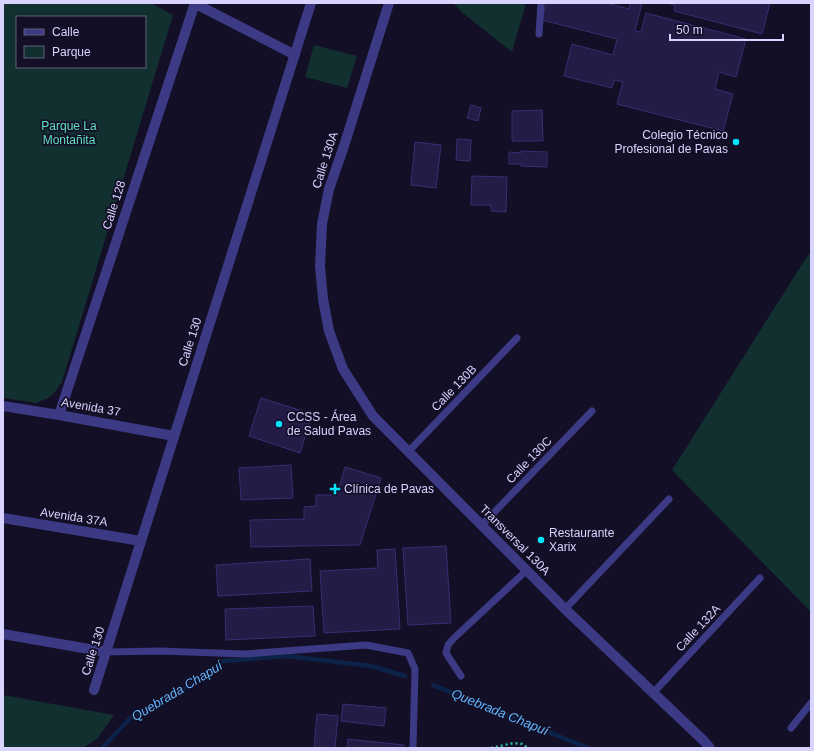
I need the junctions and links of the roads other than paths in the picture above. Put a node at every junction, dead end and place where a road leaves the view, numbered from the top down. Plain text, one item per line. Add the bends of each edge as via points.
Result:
1 (194, 3) edge
2 (311, 3) edge
3 (389, 3) edge
4 (541, 3) edge
5 (539, 34) dead end
6 (295, 55) junction
7 (329, 331) joint
8 (517, 338) dead end
9 (3, 406) edge
10 (592, 411) dead end
11 (59, 415) junction
12 (174, 436) junction
13 (408, 452) junction
14 (669, 499) dead end
15 (3, 518) edge
16 (482, 525) junction
17 (141, 541) junction
18 (527, 570) junction
19 (760, 578) dead end
20 (565, 609) junction
21 (3, 634) edge
22 (106, 652) junction
23 (461, 676) dead end
24 (94, 690) dead end
25 (653, 693) junction
26 (811, 703) edge
27 (791, 728) dead end
28 (413, 748) edge
29 (710, 748) edge

1 - 6 street
1 - 11 street, Calle 128
2 - 6 street, Calle 130
3 - 7 street, Calle 130A via 329,189 322,224 320,266
4 - 5 lane
6 - 12 street, Calle 130
7 - 13 street, Transversal 130A via 343,369 373,416
8 - 13 lane, Calle 130B
9 - 11 street, Avenida 37
10 - 16 lane, Calle 130C
11 - 12 street, Avenida 37
12 - 17 street, Calle 130
13 - 16 street, Transversal 130A
14 - 20 lane
15 - 17 street, Avenida 37A
16 - 18 street, Transversal 130A
17 - 22 street, Calle 130
18 - 20 street, Transversal 130A
18 - 23 lane via 448,646 446,653
19 - 25 lane, Calle 132A
20 - 25 street, Transversal 130A
21 - 22 street
22 - 24 street, Calle 130
22 - 28 lane via 245,654 366,645 408,653 415,669
25 - 29 street, Transversal 130A
26 - 27 lane

